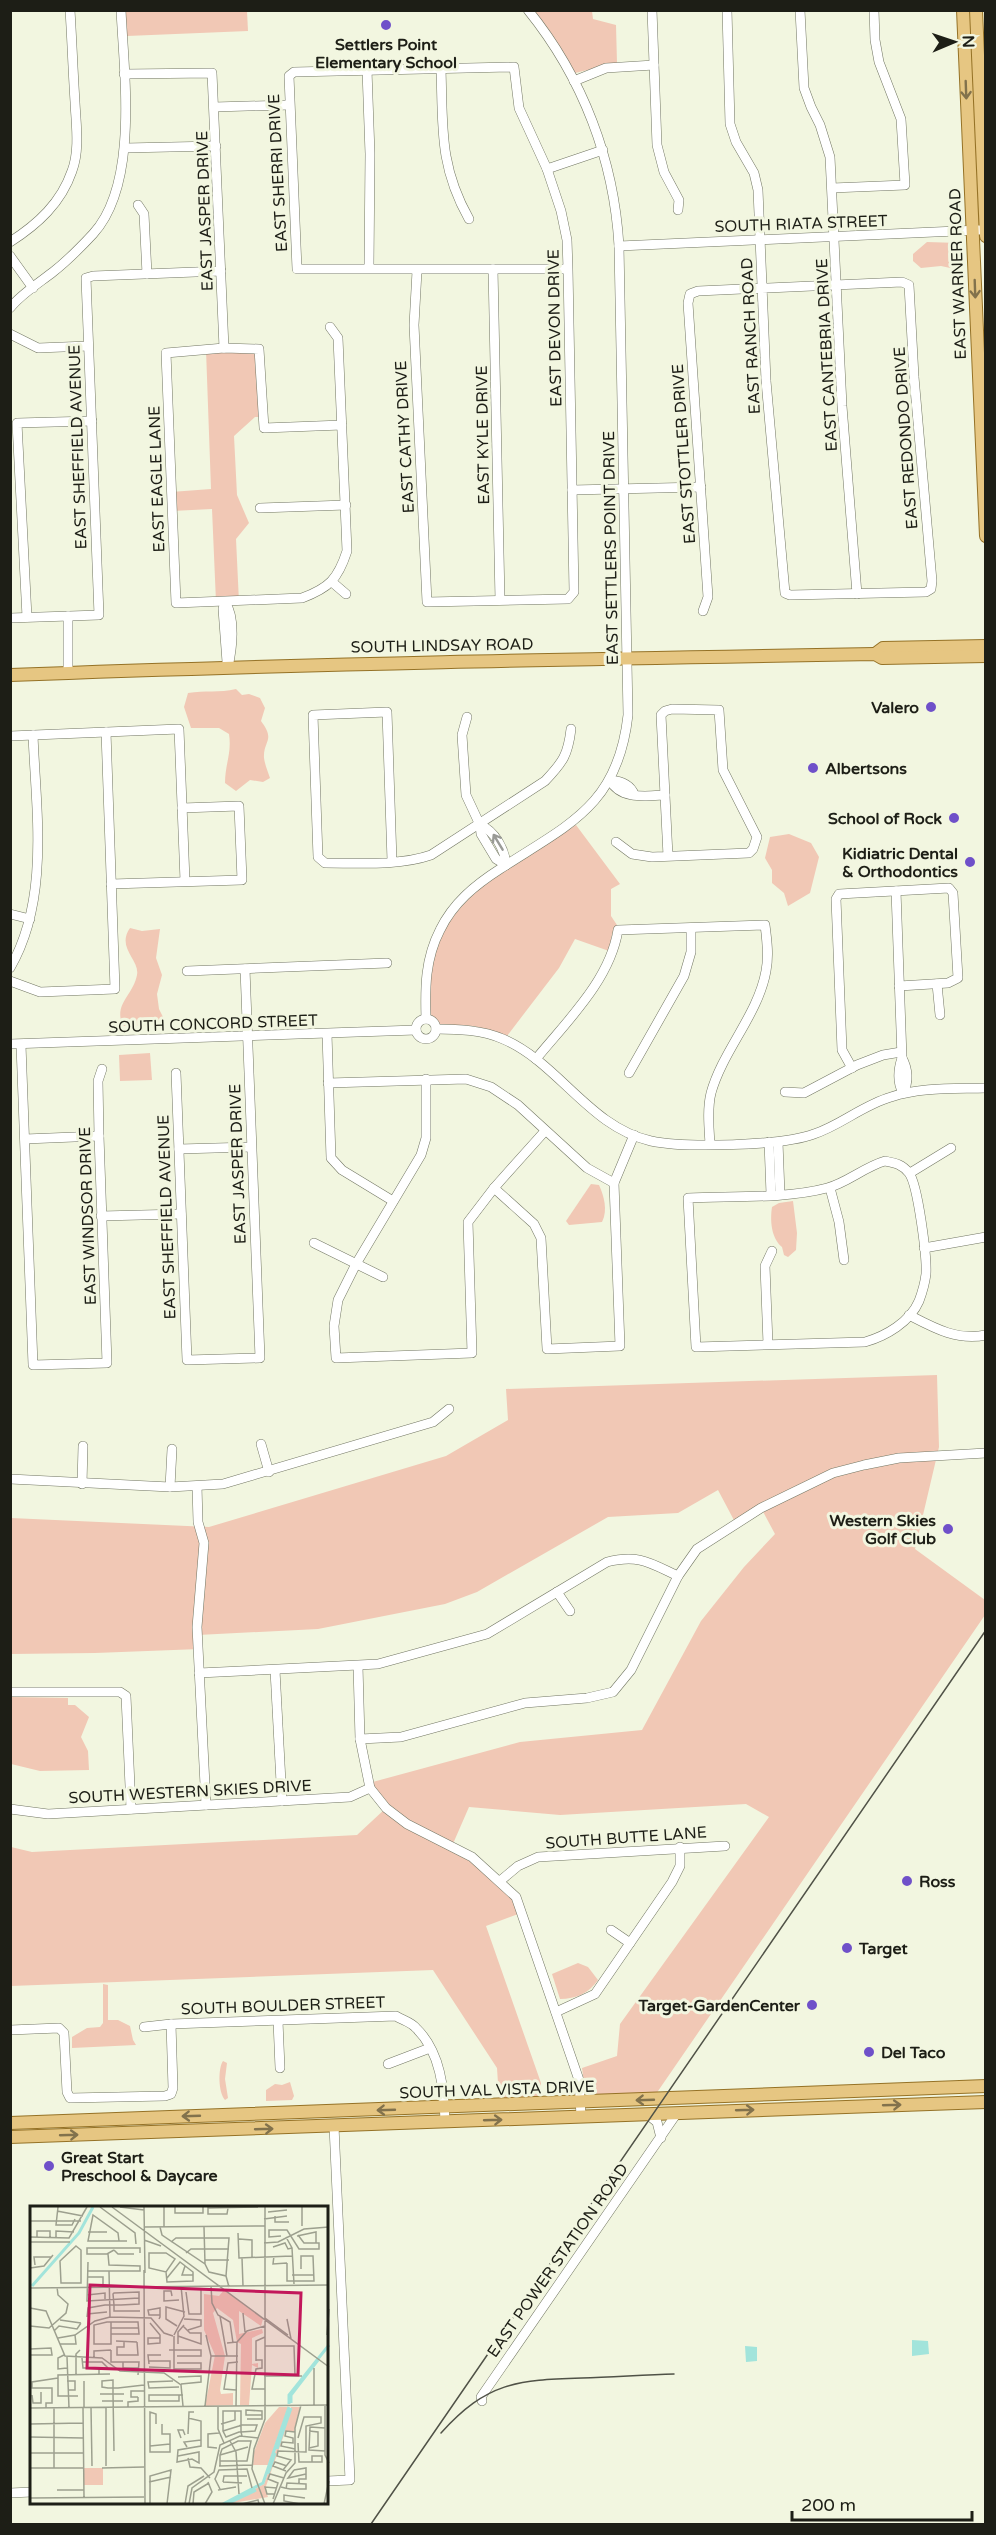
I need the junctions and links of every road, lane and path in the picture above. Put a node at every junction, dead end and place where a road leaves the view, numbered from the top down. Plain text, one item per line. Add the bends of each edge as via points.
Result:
1 (70, 10) edge
2 (120, 10) edge
3 (528, 10) edge
4 (652, 10) edge
5 (727, 10) edge
6 (800, 10) edge
7 (874, 10) edge
8 (963, 10) edge
9 (976, 10) edge
10 (654, 65) junction
11 (441, 69) junction
12 (367, 70) junction
13 (124, 74) junction
14 (574, 81) junction
15 (288, 105) junction
16 (214, 107) junction
17 (216, 146) junction
18 (125, 148) junction
19 (603, 150) junction
20 (984, 159) edge
21 (547, 169) junction
22 (832, 188) junction
23 (138, 205) dead end
24 (678, 210) dead end
25 (470, 219) dead end
26 (985, 230) edge
27 (972, 231) junction
28 (986, 236) edge
29 (834, 237) junction
30 (760, 240) junction
31 (10, 242) edge
32 (619, 246) junction
33 (10, 256) edge
34 (369, 267) junction
35 (493, 269) junction
36 (568, 269) junction
37 (417, 271) junction
38 (221, 272) junction
39 (147, 274) junction
40 (836, 285) junction
41 (33, 288) junction
42 (763, 289) junction
43 (10, 308) edge
44 (330, 327) dead end
45 (10, 334) edge
46 (88, 346) junction
47 (224, 348) junction
48 (92, 421) junction
49 (342, 425) junction
50 (984, 469) edge
51 (701, 487) junction
52 (624, 489) junction
53 (572, 490) junction
54 (345, 505) junction
55 (260, 508) dead end
56 (986, 536) edge
57 (332, 582) junction
58 (346, 594) dead end
59 (857, 594) junction
60 (500, 600) junction
61 (225, 602) junction
62 (702, 611) dead end
63 (68, 616) junction
64 (27, 617) junction
65 (10, 618) edge
66 (986, 646) edge
67 (875, 654) junction
68 (986, 656) edge
69 (628, 658) junction
70 (228, 667) junction
71 (69, 673) junction
72 (10, 675) edge
73 (467, 717) dead end
74 (571, 729) dead end
75 (106, 732) junction
76 (33, 735) junction
77 (10, 736) edge
78 (610, 780) junction
79 (665, 795) junction
80 (182, 808) junction
81 (480, 825) junction
82 (616, 842) dead end
83 (668, 856) junction
84 (392, 861) junction
85 (506, 866) junction
86 (185, 881) junction
87 (111, 884) junction
88 (896, 891) junction
89 (10, 914) edge
90 (30, 919) junction
91 (692, 928) junction
92 (387, 963) dead end
93 (10, 968) edge
94 (245, 969) junction
95 (187, 971) dead end
96 (10, 981) edge
97 (937, 984) junction
98 (899, 986) junction
99 (940, 1015) dead end
100 (426, 1020) junction
101 (436, 1029) junction
102 (416, 1030) junction
103 (327, 1034) junction
104 (248, 1037) junction
105 (16, 1045) edge
106 (901, 1055) junction
107 (536, 1059) junction
108 (852, 1068) junction
109 (102, 1069) dead end
110 (176, 1073) dead end
111 (629, 1073) dead end
112 (426, 1079) junction
113 (328, 1083) junction
114 (986, 1088) edge
115 (785, 1092) dead end
116 (903, 1094) junction
117 (545, 1131) junction
118 (634, 1135) junction
119 (99, 1136) junction
120 (25, 1139) junction
121 (773, 1142) junction
122 (710, 1144) junction
123 (251, 1147) junction
124 (951, 1148) dead end
125 (179, 1149) junction
126 (910, 1173) junction
127 (614, 1183) junction
128 (494, 1188) junction
129 (830, 1188) junction
130 (776, 1194) junction
131 (393, 1201) junction
132 (181, 1214) junction
133 (101, 1216) junction
134 (986, 1237) edge
135 (314, 1243) dead end
136 (924, 1248) junction
137 (772, 1251) dead end
138 (844, 1260) dead end
139 (356, 1264) junction
140 (383, 1277) dead end
141 (909, 1315) junction
142 (986, 1335) edge
143 (768, 1344) junction
144 (187, 1359) joint
145 (450, 1409) dead end
146 (261, 1444) dead end
147 (83, 1446) dead end
148 (172, 1449) dead end
149 (986, 1453) edge
150 (269, 1472) junction
151 (10, 1479) edge
152 (82, 1484) junction
153 (170, 1486) junction
154 (197, 1486) junction
155 (678, 1576) junction
156 (557, 1592) junction
157 (570, 1611) dead end
158 (358, 1666) junction
159 (275, 1670) junction
160 (199, 1673) junction
161 (10, 1692) edge
162 (360, 1739) junction
163 (370, 1788) junction
164 (282, 1801) junction
165 (206, 1805) junction
166 (10, 1809) edge
167 (131, 1809) junction
168 (725, 1846) dead end
169 (680, 1847) junction
170 (500, 1881) junction
171 (611, 1930) dead end
172 (630, 1943) junction
173 (556, 2012) junction
174 (278, 2020) junction
175 (171, 2024) junction
176 (144, 2027) dead end
177 (10, 2030) edge
178 (430, 2048) junction
179 (388, 2064) dead end
180 (280, 2068) dead end
181 (986, 2086) edge
182 (853, 2093) junction
183 (703, 2098) junction
184 (580, 2102) junction
185 (986, 2102) edge
186 (853, 2106) junction
187 (444, 2107) junction
188 (704, 2112) junction
189 (676, 2113) junction
190 (646, 2114) junction
191 (581, 2116) junction
192 (445, 2121) junction
193 (10, 2123) edge
194 (334, 2126) junction
195 (10, 2138) edge
196 (661, 2138) junction
197 (482, 2401) dead end
198 (328, 2481) edge
199 (30, 2492) edge
200 (10, 2493) edge

1 - 31 street via 77,142 73,170 47,214
2 - 13 street
3 - 14 street, EAST SETTLERS POINT DRIVE
4 - 10 street
5 - 30 street, EAST RANCH ROAD via 730,124 754,173
6 - 22 street, EAST CANTEBRIA DRIVE via 804,88 827,146
7 - 22 street via 879,62 902,119 905,185
8 -> 27 main road, EAST WARNER ROAD
9 - 20 main road, EAST WARNER ROAD
10 - 14 street via 606,68
10 - 24 street via 657,145 663,172 679,200
11 - 12 street
11 - 21 street, EAST DEVON DRIVE via 514,68 519,108
11 - 25 street via 446,165
12 - 15 street, EAST SHERRI DRIVE via 294,72 289,76
12 - 34 street
13 - 16 street, EAST JASPER DRIVE via 212,73
13 - 18 street
14 - 19 street, EAST SETTLERS POINT DRIVE
15 - 16 street
15 - 34 street, EAST SHERRI DRIVE via 297,269
16 - 17 street, EAST JASPER DRIVE
17 - 18 street
17 - 38 street, EAST JASPER DRIVE
18 - 41 street via 114,196 96,232
19 - 21 street
19 - 32 street, EAST SETTLERS POINT DRIVE
20 - 26 main road, EAST WARNER ROAD
21 - 36 street, EAST DEVON DRIVE via 567,240
22 - 29 street, EAST CANTEBRIA DRIVE
23 - 39 street via 144,214
26 - 27 street, SOUTH RIATA STREET
26 - 28 main road, EAST WARNER ROAD
27 - 29 street, SOUTH RIATA STREET
27 -> 50 main road, EAST WARNER ROAD
29 - 30 street, SOUTH RIATA STREET
29 - 40 street, EAST CANTEBRIA DRIVE
30 - 32 street, SOUTH RIATA STREET
30 - 42 street, EAST RANCH ROAD
32 - 52 street, EAST SETTLERS POINT DRIVE
33 - 41 street
34 - 37 street
35 - 36 street
35 - 37 street
35 - 60 street, EAST KYLE DRIVE
36 - 53 street, EAST DEVON DRIVE
37 - 60 street, EAST CATHY DRIVE via 414,325 427,602
38 - 39 street
38 - 47 street, EAST JASPER DRIVE
39 - 46 street, EAST SHEFFIELD AVENUE via 86,278
40 - 42 street
40 - 59 street, EAST CANTEBRIA DRIVE
40 - 59 street, EAST REDONDO DRIVE via 909,285 931,589
41 - 43 street
42 - 51 street, EAST STOTTLER DRIVE via 690,294
42 - 59 street, EAST RANCH ROAD via 766,381 785,593
44 - 49 street via 338,338
45 - 46 street via 38,348
46 - 48 street, EAST SHEFFIELD AVENUE
47 - 49 street via 259,349 264,428
47 - 61 street, EAST EAGLE LANE via 166,353 176,603
48 - 63 street, EAST SHEFFIELD AVENUE via 99,615
48 - 64 street via 17,423
49 - 54 street
50 - 56 main road, EAST WARNER ROAD
51 - 52 street
51 - 62 street, EAST STOTTLER DRIVE via 708,597
52 - 53 street
52 - 69 street, EAST SETTLERS POINT DRIVE
53 - 60 street, EAST DEVON DRIVE via 572,597
54 - 55 street
54 - 57 street via 347,551
57 - 58 street
57 - 61 street via 302,598
61 - 70 street via 230,609
63 - 64 street
63 - 71 street
64 - 65 street
66 - 67 main road, SOUTH LINDSAY ROAD via 883,648
67 - 68 main road, SOUTH LINDSAY ROAD via 882,658
67 - 69 main road, SOUTH LINDSAY ROAD
69 - 70 main road, SOUTH LINDSAY ROAD
69 - 78 street, EAST SETTLERS POINT DRIVE via 627,729
70 - 71 main road, SOUTH LINDSAY ROAD
71 - 72 main road, SOUTH LINDSAY ROAD
73 - 81 street via 462,735 464,783
74 - 81 street via 569,749 545,781
75 - 76 street
75 - 80 street via 180,729
75 - 87 street
76 - 77 street
76 - 90 street via 37,857
78 - 79 street via 627,795
78 - 85 street, EAST SETTLERS POINT DRIVE via 584,814
79 - 83 street
79 - 83 street via 661,715 665,711 693,708 719,710 723,770 754,830 755,844 749,853
80 - 86 street
80 - 86 street via 239,806 242,880
81 - 84 street via 431,855
81 - 85 street via 489,829 505,854
82 - 83 street via 638,856
84 - 84 street via 387,712 313,715 320,861
85 - 100 street, EAST SETTLERS POINT DRIVE via 469,891 440,929 427,968
86 - 87 street
87 - 96 street via 115,989 40,992
88 - 97 street via 949,888 953,893 958,978
88 - 98 street
88 - 108 street via 839,894 836,899 842,1050
89 - 90 street
90 - 93 street
91 - 107 street via 618,930 613,953 597,981
91 - 111 street via 684,976
91 - 122 street via 765,925 768,950 766,971 753,1008 718,1074 711,1096
92 - 94 street
94 - 95 street
94 - 104 street, EAST JASPER DRIVE
97 - 98 street
97 - 99 street
98 - 106 street
100 - 101 street via 434,1023
100 - 102 street
101 - 102 street via 432,1038 425,1040
101 - 107 street via 491,1035
102 - 103 street, SOUTH CONCORD STREET
103 - 104 street, SOUTH CONCORD STREET
103 - 113 street
104 - 105 street, SOUTH CONCORD STREET
104 - 123 street, EAST JASPER DRIVE
105 - 120 street
106 - 108 street via 883,1055
106 - 116 street via 899,1086
107 - 118 street via 604,1119
108 - 115 street via 804,1093
109 - 119 street, EAST WINDSOR DRIVE via 98,1081
110 - 125 street, EAST SHEFFIELD AVENUE
112 - 113 street
112 - 117 street via 466,1079 491,1086
112 - 131 street via 426,1138 421,1155
113 - 131 street via 331,1158 342,1170
114 - 116 street
116 - 121 street via 877,1101 812,1135
117 - 127 street via 587,1168
117 - 128 street
118 - 122 street via 670,1144
118 - 127 street
119 - 120 street
119 - 133 street, EAST WINDSOR DRIVE
120 - 133 street, EAST WINDSOR DRIVE via 33,1365 106,1363
121 - 122 street
121 - 130 street
123 - 125 street
123 - 144 street, EAST JASPER DRIVE via 260,1358
124 - 126 street
125 - 132 street, EAST SHEFFIELD AVENUE
126 - 129 street via 898,1163 885,1161 870,1165
126 - 136 street
127 - 128 street via 620,1346 547,1349 541,1238 534,1224
128 - 139 street via 468,1222 472,1353 336,1358 335,1313
129 - 130 street
129 - 138 street
130 - 143 street via 688,1198 696,1347
131 - 139 street
132 - 133 street
132 - 144 street, EAST SHEFFIELD AVENUE
134 - 136 street
135 - 139 street
136 - 141 street via 923,1288
137 - 143 street via 765,1266
139 - 140 street
141 - 142 street via 942,1332 971,1338
141 - 143 street via 889,1332 865,1342
145 - 150 street via 433,1422
146 - 150 street
147 - 152 street
148 - 153 street
149 - 155 street via 899,1458 833,1473 761,1508 697,1550
150 - 154 street
151 - 152 street
152 - 153 street
153 - 154 street
154 - 160 street via 198,1522 204,1543 197,1627
155 - 156 street via 643,1559 626,1557 607,1562
155 - 162 street via 631,1670 613,1692 525,1703 401,1737
156 - 157 street
156 - 158 street via 487,1634
158 - 159 street
158 - 162 street
159 - 160 street
159 - 164 street
160 - 165 street
161 - 167 street via 120,1692 126,1696
162 - 163 street
163 - 164 street, SOUTH WESTERN SKIES DRIVE via 350,1797
163 - 170 street via 386,1808 407,1824 472,1857
164 - 165 street, SOUTH WESTERN SKIES DRIVE
165 - 167 street, SOUTH WESTERN SKIES DRIVE
166 - 167 street, SOUTH WESTERN SKIES DRIVE via 48,1814
168 - 169 street, SOUTH BUTTE LANE
169 - 170 street, SOUTH BUTTE LANE via 538,1857 518,1866
169 - 172 street via 680,1866 672,1882
170 - 173 street via 516,1897
171 - 172 street
172 - 173 street via 595,1994
173 - 184 street via 579,2080
174 - 175 street, SOUTH BOULDER STREET
174 - 178 street, SOUTH BOULDER STREET via 396,2016 416,2027
174 - 180 street
175 - 176 street, SOUTH BOULDER STREET
175 - 177 street via 173,2088 165,2096 70,2098 64,2033 59,2028
178 - 179 street
178 - 187 street via 442,2080
181 - 182 main road, SOUTH VAL VISTA DRIVE
182 - 183 main road, SOUTH VAL VISTA DRIVE
182 - 186 main road
183 -> 184 main road, SOUTH VAL VISTA DRIVE
183 - 188 main road
184 - 187 main road, SOUTH VAL VISTA DRIVE
184 - 191 street
186 -> 185 main road, SOUTH VAL VISTA DRIVE
188 -> 186 main road, SOUTH VAL VISTA DRIVE
187 - 192 street
187 -> 193 main road, SOUTH VAL VISTA DRIVE
188 - 189 main road, SOUTH VAL VISTA DRIVE
189 - 190 main road, SOUTH VAL VISTA DRIVE
189 - 196 street, EAST POWER STATION ROAD
190 - 191 main road, SOUTH VAL VISTA DRIVE
190 - 196 street via 657,2122
192 -> 191 main road, SOUTH VAL VISTA DRIVE
192 - 194 main road, SOUTH VAL VISTA DRIVE
195 -> 194 main road, SOUTH VAL VISTA DRIVE
194 - 198 street via 350,2480
196 - 197 street, EAST POWER STATION ROAD via 529,2326
199 - 200 street

